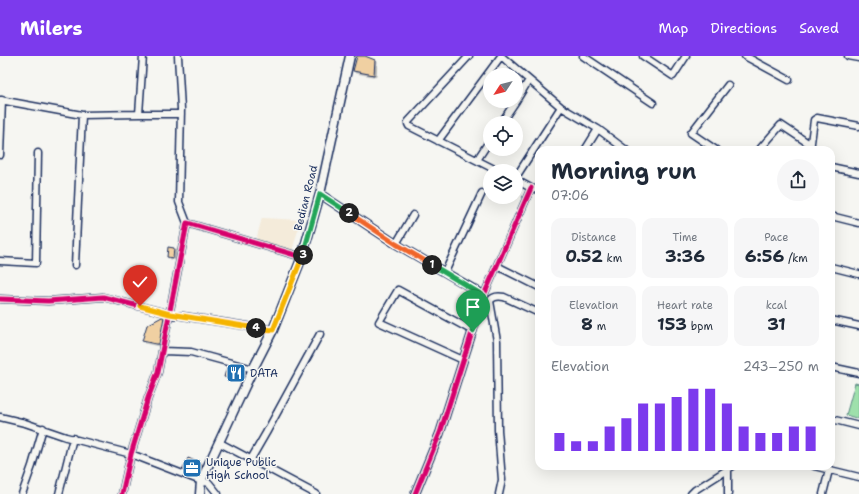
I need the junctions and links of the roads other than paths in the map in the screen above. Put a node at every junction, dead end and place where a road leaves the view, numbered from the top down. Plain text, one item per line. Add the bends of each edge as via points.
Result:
1 (143, 56) edge
2 (178, 56) edge
3 (350, 56) edge
4 (469, 56) edge
5 (501, 56) edge
6 (583, 56) edge
7 (643, 56) edge
8 (686, 56) edge
9 (745, 56) edge
10 (848, 56) edge
11 (859, 58) edge
12 (529, 80) junction
13 (789, 80) dead end
14 (728, 85) dead end
15 (523, 90) edge
16 (1, 100) edge
17 (654, 103) dead end
18 (561, 107) junction
19 (138, 114) junction
20 (181, 114) junction
21 (82, 115) junction
22 (859, 126) edge
23 (598, 129) junction
24 (438, 141) junction
25 (536, 146) edge
26 (587, 146) edge
27 (621, 146) edge
28 (710, 146) edge
29 (763, 146) edge
30 (807, 146) edge
31 (810, 146) edge
32 (535, 147) edge
33 (483, 151) edge
34 (38, 154) dead end
35 (0, 156) edge
36 (477, 160) junction
37 (485, 164) edge
38 (523, 166) edge
39 (835, 168) edge
40 (859, 173) edge
41 (523, 184) edge
42 (532, 188) junction
43 (535, 189) edge
44 (482, 193) dead end
45 (320, 194) junction
46 (413, 215) dead end
47 (835, 217) edge
48 (187, 223) junction
49 (859, 223) edge
50 (396, 244) junction
51 (302, 257) junction
52 (0, 261) edge
53 (75, 265) dead end
54 (497, 266) junction
55 (835, 268) edge
56 (445, 272) junction
57 (859, 274) edge
58 (535, 284) edge
59 (484, 296) junction
60 (0, 299) edge
61 (535, 311) edge
62 (170, 314) junction
63 (835, 321) edge
64 (859, 326) edge
65 (273, 330) junction
66 (473, 331) junction
67 (320, 334) dead end
68 (163, 351) junction
69 (463, 360) junction
70 (835, 368) edge
71 (253, 369) junction
72 (859, 373) edge
73 (0, 417) edge
74 (835, 420) edge
75 (859, 426) edge
76 (43, 428) junction
77 (73, 438) junction
78 (220, 443) junction
79 (131, 454) junction
80 (251, 459) junction
81 (726, 470) edge
82 (730, 470) edge
83 (829, 470) joint
84 (859, 477) edge
85 (202, 481) junction
86 (22, 494) edge
87 (59, 494) edge
88 (122, 494) edge
89 (200, 494) edge
90 (218, 494) edge
91 (316, 494) edge
92 (415, 494) edge
93 (499, 494) edge
94 (691, 494) edge
95 (728, 494) edge
96 (823, 494) edge

1 - 19 street
2 - 20 street
3 - 45 main road, Bedian Road
4 - 24 street via 408,122 409,126
5 - 12 street
5 - 24 street
6 - 17 street
7 - 8 street via 673,76
9 - 13 street
10 - 11 street
12 - 15 street
12 - 18 street
14 - 28 street via 691,133
16 - 21 street
16 - 35 street
18 - 23 street
18 - 25 street
19 - 20 street
19 - 21 street
20 - 48 street via 178,202
21 - 53 street
22 - 31 street via 815,118
23 - 26 street
23 - 27 street
24 - 36 street
29 - 30 street via 781,125
32 - 38 street
33 - 36 street
34 - 52 street via 36,264
36 - 37 street
39 - 40 street
41 - 42 street
42 - 43 street
42 - 54 street
44 - 56 street
45 - 50 street
45 - 51 main road, Bedian Road
46 - 50 street
47 - 49 street
48 - 51 street
48 - 62 street
50 - 56 street
51 - 65 main road, Bedian Road
54 - 58 street
54 - 59 street
55 - 57 street
56 - 59 street
59 - 66 street
60 - 62 street via 48,301 103,297
61 - 93 street via 504,297 498,296 490,301 497,341 498,430 502,480
62 - 65 street
62 - 68 street
63 - 64 street
65 - 71 main road, Bedian Road
66 - 69 street
66 - 69 street via 398,290 379,322
67 - 80 street
68 - 71 street via 191,352
68 - 79 street
69 - 92 street via 440,433
70 - 72 street
71 - 78 main road, Bedian Road
73 - 76 street
74 - 75 street
76 - 77 street
76 - 86 street
77 - 79 street
77 - 87 street
78 - 80 street
78 - 85 main road, Bedian Road
79 - 85 street
79 - 88 street
80 - 91 street
81 - 94 street
82 - 95 street
83 - 84 street
83 - 96 street
85 - 89 main road, Bedian Road
85 - 90 street via 209,483

